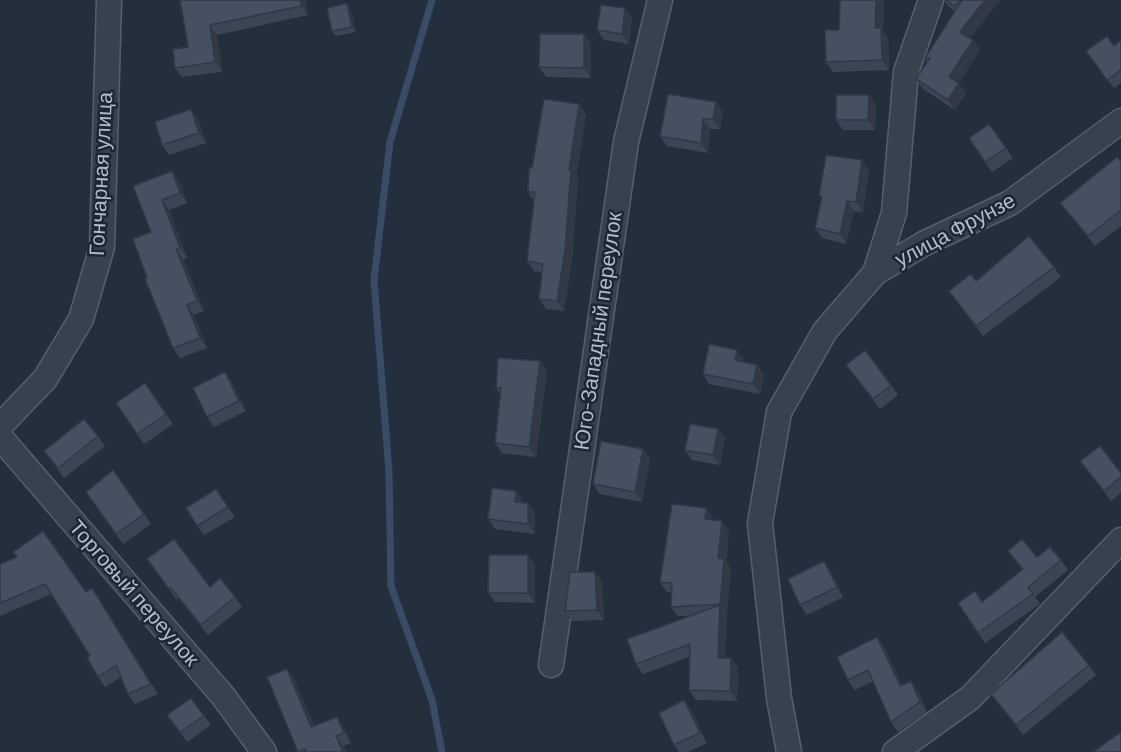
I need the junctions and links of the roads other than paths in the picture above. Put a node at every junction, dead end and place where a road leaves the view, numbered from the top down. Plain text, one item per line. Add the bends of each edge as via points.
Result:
1 (109, 0) edge
2 (660, 0) edge
3 (931, 0) edge
4 (1121, 121) edge
5 (894, 213) junction
6 (925, 243) junction
7 (875, 273) junction
8 (0, 426) edge
9 (0, 437) edge
10 (1121, 540) edge
11 (551, 665) dead end
12 (264, 752) edge
13 (789, 752) edge
14 (895, 752) edge

1 - 8 street, Гончарная улица via 102,247 81,319 45,380
2 - 11 street, Юго-Западный переулок via 626,142
3 - 5 street via 906,72
4 - 6 street, улица Фрунзе via 1010,203
5 - 6 street
5 - 7 street
6 - 7 street, улица Фрунзе
7 - 13 street via 825,331 779,412 760,523 779,698
9 - 12 street, Торговый переулок via 224,696
10 - 14 street via 970,698

